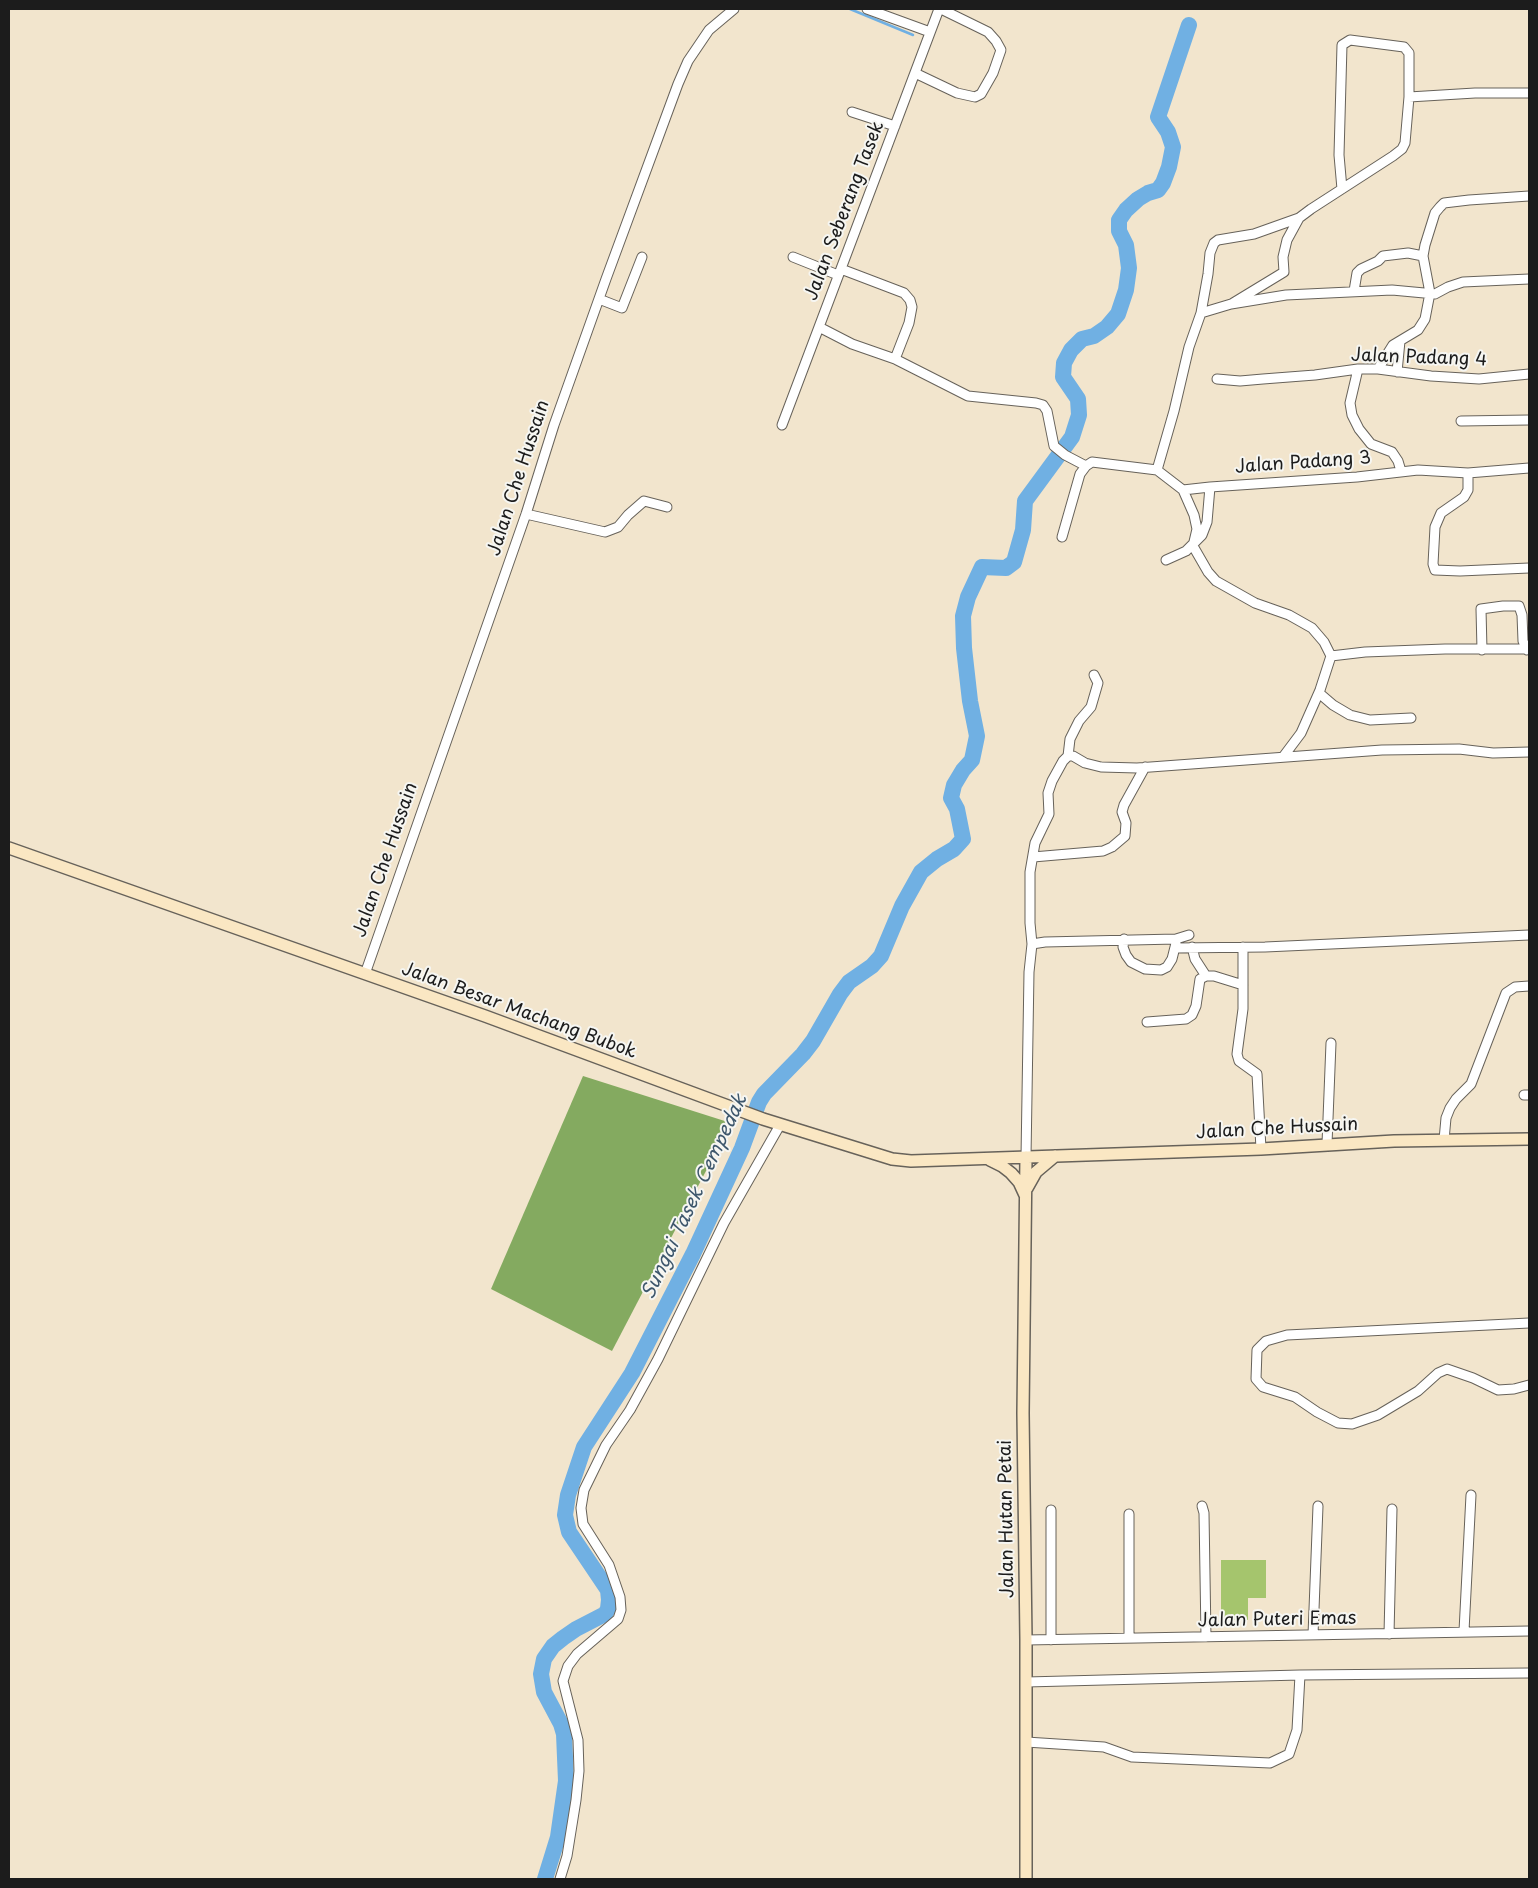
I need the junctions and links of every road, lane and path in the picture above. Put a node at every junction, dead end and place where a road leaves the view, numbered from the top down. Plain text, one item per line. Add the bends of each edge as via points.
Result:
1 (734, 9) edge
2 (867, 9) edge
3 (940, 9) edge
4 (930, 32) junction
5 (915, 73) junction
6 (1529, 93) edge
7 (1409, 97) junction
8 (852, 112) dead end
9 (895, 126) junction
10 (1342, 189) junction
11 (1529, 196) edge
12 (1299, 218) junction
13 (1423, 256) junction
14 (642, 257) dead end
15 (793, 257) dead end
16 (840, 272) junction
17 (1529, 279) edge
18 (1354, 291) junction
19 (1430, 293) junction
20 (599, 298) junction
21 (1231, 304) junction
22 (1201, 313) junction
23 (819, 327) junction
24 (1400, 341) junction
25 (895, 359) junction
26 (1358, 368) junction
27 (1378, 369) junction
28 (1396, 372) junction
29 (1529, 374) edge
30 (1217, 379) dead end
31 (1529, 420) edge
32 (1461, 421) dead end
33 (782, 425) dead end
34 (1086, 466) junction
35 (1529, 468) edge
36 (1157, 470) junction
37 (1401, 471) junction
38 (1468, 473) junction
39 (1210, 486) junction
40 (1183, 490) junction
41 (667, 507) dead end
42 (526, 514) junction
43 (1062, 537) dead end
44 (1193, 546) junction
45 (1166, 560) dead end
46 (1529, 568) edge
47 (1482, 650) junction
48 (1528, 650) edge
49 (1331, 656) junction
50 (1094, 675) dead end
51 (1319, 693) junction
52 (1411, 718) dead end
53 (1529, 752) edge
54 (1068, 756) junction
55 (1283, 757) junction
56 (1145, 767) junction
57 (9, 848) edge
58 (1033, 858) junction
59 (1189, 935) dead end
60 (1529, 935) edge
61 (1124, 940) junction
62 (1032, 944) junction
63 (1176, 944) junction
64 (1192, 947) junction
65 (1242, 947) junction
66 (365, 974) junction
67 (1206, 976) junction
68 (1244, 985) junction
69 (1529, 986) edge
70 (1147, 1022) dead end
71 (1331, 1043) dead end
72 (780, 1125) junction
73 (1529, 1139) edge
74 (1444, 1140) junction
75 (1327, 1144) junction
76 (1261, 1149) junction
77 (1055, 1156) junction
78 (1026, 1157) junction
79 (988, 1159) junction
80 (1025, 1194) junction
81 (1529, 1323) edge
82 (1529, 1385) edge
83 (1471, 1495) dead end
84 (1202, 1506) dead end
85 (1318, 1506) dead end
86 (1392, 1508) dead end
87 (1051, 1510) dead end
88 (1129, 1514) dead end
89 (1464, 1631) junction
90 (1529, 1631) edge
91 (1389, 1634) junction
92 (1312, 1635) junction
93 (1206, 1637) junction
94 (1129, 1638) junction
95 (1026, 1640) junction
96 (1051, 1640) junction
97 (1529, 1673) edge
98 (1300, 1675) junction
99 (1026, 1682) junction
100 (1026, 1742) junction
101 (560, 1879) edge
102 (1026, 1879) edge

1 - 20 street, Jalan Che Hussain via 709,30 688,61
2 - 4 street
3 - 4 street, Jalan Seberang Tasek
3 - 5 street via 988,32 996,41 1001,50 993,73 981,94 975,97 957,94
4 - 5 street, Jalan Seberang Tasek
5 - 9 street, Jalan Seberang Tasek
6 - 7 street
7 - 10 street via 1406,139 1402,149
7 - 10 street via 1409,54 1404,46 1350,40 1342,45 1339,155
8 - 9 street
9 - 16 street, Jalan Seberang Tasek
10 - 12 street
11 - 13 street via 1444,203 1435,213
12 - 21 street via 1287,240 1284,272
12 - 22 street via 1254,234 1214,243
13 - 18 street via 1408,253 1383,256 1357,273
13 - 19 street
14 - 20 street via 622,308
15 - 16 street
16 - 23 street, Jalan Seberang Tasek
16 - 25 street via 904,293 910,300 909,323
17 - 19 street via 1464,282 1436,294
18 - 19 street
18 - 21 street via 1286,295
19 - 24 street via 1425,318 1418,330
20 - 42 street, Jalan Che Hussain
21 - 22 street
22 - 36 street
23 - 25 street via 852,344
23 - 33 street, Jalan Seberang Tasek
24 - 27 street via 1393,345
24 - 28 street
25 - 34 street via 968,396 1043,406 1047,411 1054,446
26 - 27 street, Jalan Padang 4
26 - 30 street, Jalan Padang 4 via 1240,381
26 - 37 street via 1350,403 1352,414 1372,444 1392,452
27 - 28 street, Jalan Padang 4
28 - 29 street, Jalan Padang 4 via 1479,379
31 - 32 street
34 - 36 street via 1092,462
34 - 43 street via 1080,474
35 - 38 street, Jalan Padang 3
36 - 40 street
37 - 38 street, Jalan Padang 3
37 - 39 street, Jalan Padang 3
38 - 46 street via 1468,490 1464,497 1441,514 1435,527 1435,570
39 - 40 street, Jalan Padang 3
39 - 44 street via 1207,522
40 - 44 street via 1197,529
41 - 42 street via 644,501 618,527 605,532
42 - 66 street, Jalan Che Hussain
44 - 45 street
44 - 49 street via 1216,581 1255,603 1289,614 1312,628
47 - 48 street
47 - 48 street via 1481,609 1504,606 1519,606 1523,641
47 - 49 street via 1445,648
49 - 51 street
50 - 54 street via 1098,683 1091,707 1070,739
51 - 52 street via 1350,715 1370,720
51 - 55 street via 1301,733
53 - 55 street via 1382,750
54 - 56 street via 1101,767
54 - 58 street via 1052,781 1048,793 1050,814 1036,843
55 - 56 street
56 - 58 street via 1124,804 1125,836 1112,847 1103,851
57 - 66 main road, Jalan Besar Machang Bubok
58 - 62 street via 1030,889
59 - 63 street
60 - 65 street
61 - 62 street
61 - 63 street
61 - 63 street via 1123,946 1131,962 1145,969 1167,967
62 - 78 street
63 - 64 street
64 - 65 street
64 - 67 street via 1195,959
65 - 68 street
66 - 72 main road, Jalan Besar Machang Bubok
67 - 68 street
67 - 70 street via 1200,978 1192,1015 1186,1019
68 - 76 street via 1237,1054 1239,1061 1257,1074
69 - 74 street via 1515,987 1506,993 1471,1084 1450,1108
71 - 75 street
72 - 79 main road, Jalan Besar Machang Bubok via 892,1159
72 - 101 street via 724,1223 658,1360 606,1445 584,1490 583,1524 609,1565 621,1610 618,1619 577,1654 563,1681 578,1740 580,1771 567,1856
73 - 74 main road, Jalan Che Hussain
74 - 75 main road, Jalan Che Hussain
75 - 76 main road, Jalan Che Hussain
76 - 77 main road, Jalan Che Hussain
77 - 78 main road, Jalan Che Hussain
77 - 80 main road via 1036,1172
78 - 79 main road, Jalan Besar Machang Bubok
78 - 80 main road, Jalan Hutan Petai
79 - 80 main road via 1011,1173
80 - 95 main road, Jalan Hutan Petai
81 - 82 street via 1287,1335 1266,1341 1257,1350 1256,1379 1263,1387 1296,1397 1338,1423 1352,1424 1378,1415 1447,1369 1498,1390
83 - 89 street
84 - 93 street
85 - 92 street
86 - 91 street
87 - 96 street
88 - 94 street
89 - 90 street, Jalan Puteri Emas
89 - 91 street, Jalan Puteri Emas
91 - 92 street, Jalan Puteri Emas
92 - 93 street, Jalan Puteri Emas
93 - 94 street, Jalan Puteri Emas
94 - 96 street, Jalan Puteri Emas
95 - 96 street, Jalan Puteri Emas
95 - 99 main road, Jalan Hutan Petai
97 - 98 street
98 - 99 street
98 - 100 street via 1297,1730 1289,1754 1270,1763 1132,1757 1104,1748
99 - 100 main road, Jalan Hutan Petai
100 - 102 main road, Jalan Hutan Petai

